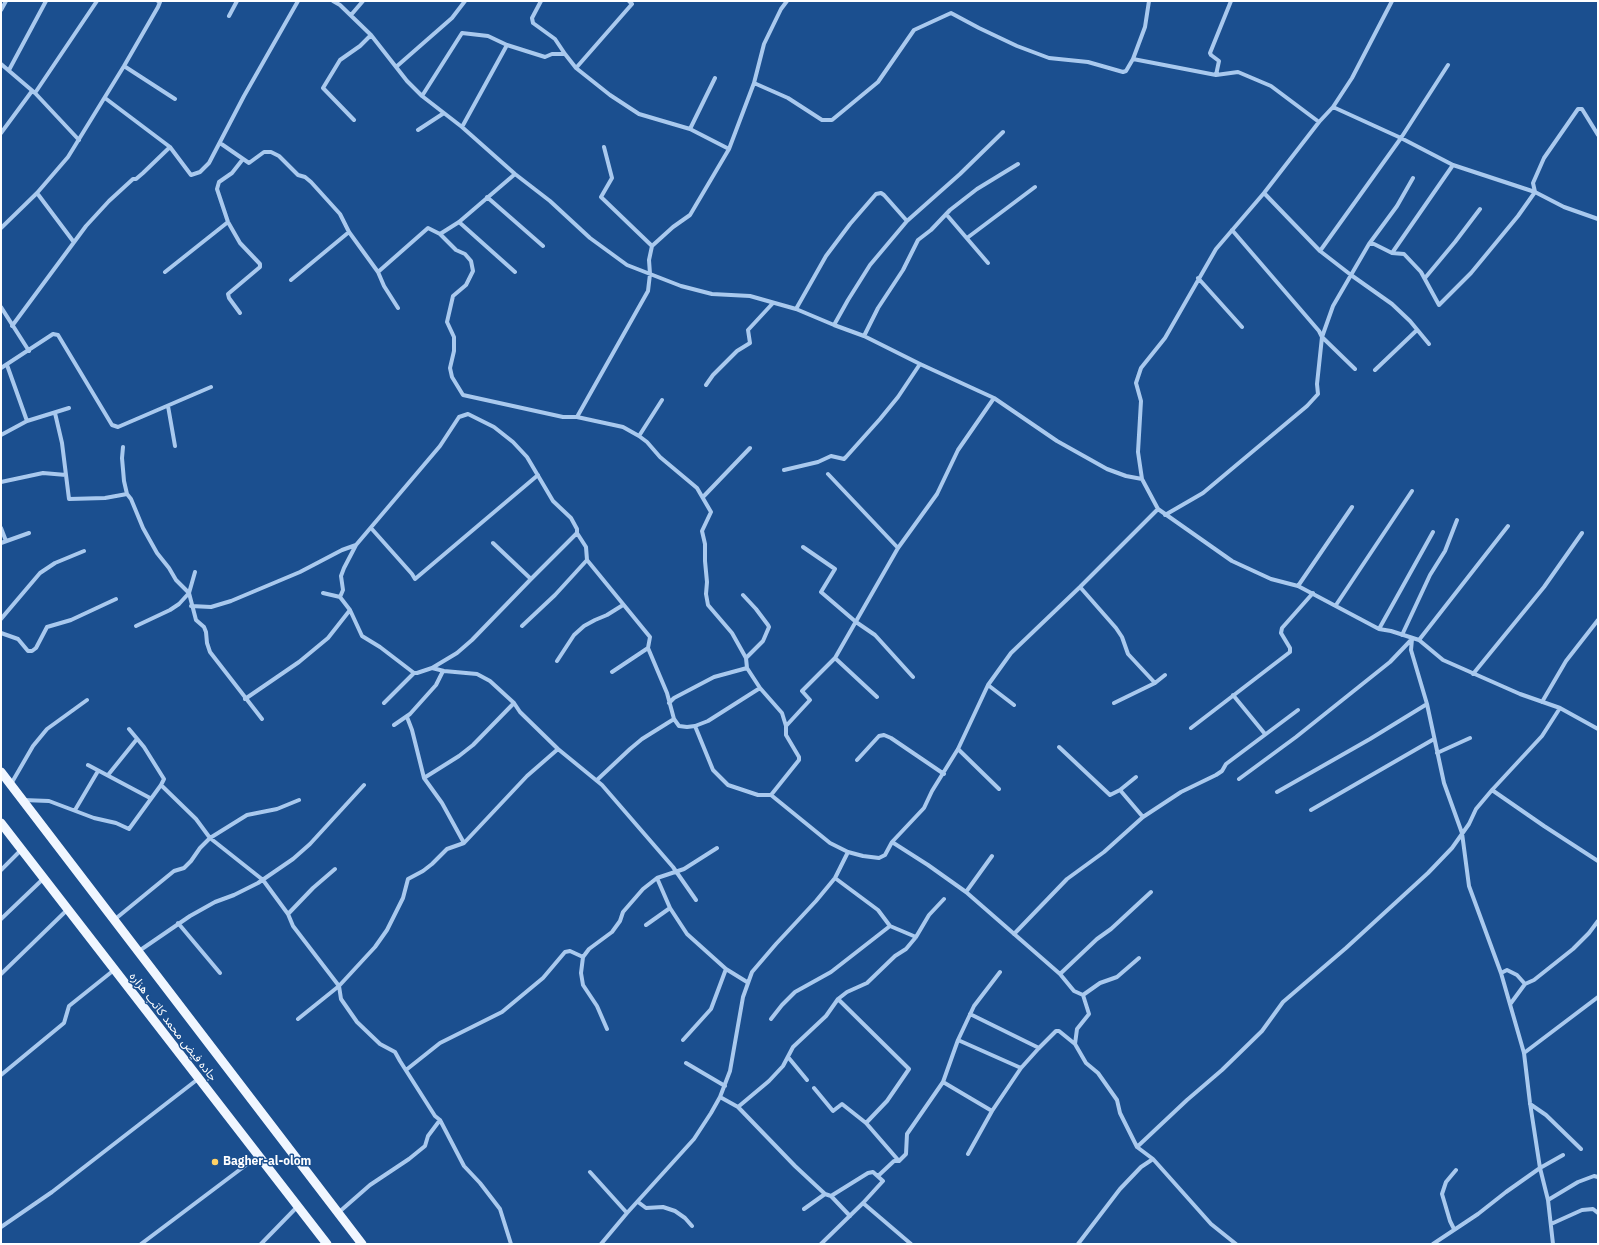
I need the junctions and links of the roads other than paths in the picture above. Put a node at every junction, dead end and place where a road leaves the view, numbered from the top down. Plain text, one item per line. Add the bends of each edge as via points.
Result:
1 (6, 1) edge
2 (46, 1) edge
3 (98, 1) edge
4 (158, 1) edge
5 (238, 1) edge
6 (298, 1) edge
7 (333, 1) edge
8 (362, 1) edge
9 (465, 1) edge
10 (541, 1) edge
11 (629, 1) edge
12 (786, 1) edge
13 (1149, 1) edge
14 (1231, 1) edge
15 (1392, 1) edge
16 (1, 10) edge
17 (351, 15) junction
18 (229, 16) dead end
19 (371, 35) junction
20 (507, 45) junction
21 (565, 54) junction
22 (1134, 59) junction
23 (1, 64) edge
24 (124, 66) junction
25 (1448, 66) dead end
26 (396, 67) junction
27 (576, 68) junction
28 (9, 70) junction
29 (1216, 75) junction
30 (715, 78) dead end
31 (754, 83) junction
32 (34, 92) junction
33 (422, 96) junction
34 (105, 98) junction
35 (175, 99) dead end
36 (1333, 107) junction
37 (444, 113) junction
38 (354, 120) dead end
39 (1319, 122) junction
40 (462, 127) junction
41 (690, 129) junction
42 (418, 130) dead end
43 (1003, 132) dead end
44 (1, 133) edge
45 (1598, 135) edge
46 (1401, 138) junction
47 (79, 140) junction
48 (220, 143) junction
49 (170, 147) junction
50 (604, 147) dead end
51 (729, 149) junction
52 (243, 159) junction
53 (1018, 164) dead end
54 (1453, 165) junction
55 (515, 174) junction
56 (1413, 178) dead end
57 (1035, 187) dead end
58 (1535, 192) junction
59 (37, 193) junction
60 (1264, 193) junction
61 (487, 196) junction
62 (1480, 209) dead end
63 (946, 214) junction
64 (1598, 219) edge
65 (907, 221) junction
66 (228, 222) junction
67 (459, 222) junction
68 (1, 228) edge
69 (1232, 230) junction
70 (349, 232) junction
71 (440, 234) junction
72 (967, 238) junction
73 (73, 242) junction
74 (1369, 244) junction
75 (542, 246) dead end
76 (652, 246) junction
77 (1320, 251) junction
78 (1392, 253) junction
79 (988, 263) dead end
80 (165, 272) dead end
81 (378, 272) junction
82 (515, 272) dead end
83 (650, 274) junction
84 (1351, 275) junction
85 (1198, 278) junction
86 (1425, 278) junction
87 (291, 280) dead end
88 (774, 303) junction
89 (1, 308) edge
90 (398, 308) dead end
91 (796, 309) junction
92 (240, 313) dead end
93 (834, 325) junction
94 (12, 326) junction
95 (1242, 327) dead end
96 (1417, 330) junction
97 (864, 336) junction
98 (1322, 337) junction
99 (1429, 344) dead end
100 (29, 351) junction
101 (920, 364) junction
102 (7, 365) junction
103 (1, 368) edge
104 (1355, 369) dead end
105 (1375, 370) dead end
106 (706, 385) dead end
107 (211, 387) dead end
108 (994, 398) junction
109 (662, 400) dead end
110 (168, 406) junction
111 (68, 408) dead end
112 (55, 413) junction
113 (577, 417) junction
114 (27, 422) junction
115 (1, 435) edge
116 (640, 436) junction
117 (175, 446) dead end
118 (123, 447) dead end
119 (750, 448) dead end
120 (784, 470) dead end
121 (828, 474) dead end
122 (66, 475) junction
123 (538, 475) junction
124 (1142, 479) junction
125 (1, 482) edge
126 (1412, 491) dead end
127 (127, 494) junction
128 (703, 497) junction
129 (1352, 507) dead end
130 (1158, 509) junction
131 (1165, 515) junction
132 (1457, 520) dead end
133 (1508, 526) dead end
134 (1, 528) edge
135 (371, 528) junction
136 (1433, 532) dead end
137 (29, 533) dead end
138 (577, 533) junction
139 (1582, 533) dead end
140 (6, 541) junction
141 (1, 543) edge
142 (493, 543) dead end
143 (356, 545) junction
144 (803, 547) dead end
145 (898, 548) junction
146 (84, 551) dead end
147 (587, 560) junction
148 (195, 572) dead end
149 (531, 579) junction
150 (1298, 586) junction
151 (1080, 587) junction
152 (189, 593) junction
153 (323, 593) dead end
154 (1313, 593) junction
155 (743, 595) dead end
156 (340, 597) junction
157 (116, 599) dead end
158 (623, 605) junction
159 (1336, 605) junction
160 (191, 606) junction
161 (350, 610) junction
162 (1, 619) edge
163 (1598, 620) edge
164 (856, 622) junction
165 (136, 626) dead end
166 (522, 626) dead end
167 (1379, 629) junction
168 (1, 634) edge
169 (1402, 635) junction
170 (1412, 639) junction
171 (1419, 640) junction
172 (648, 648) junction
173 (746, 658) junction
174 (835, 658) junction
175 (557, 661) dead end
176 (432, 668) junction
177 (747, 668) junction
178 (443, 671) junction
179 (612, 672) dead end
180 (414, 673) junction
181 (1473, 674) junction
182 (1165, 675) dead end
183 (913, 676) dead end
184 (1156, 683) junction
185 (988, 685) junction
186 (760, 688) junction
187 (1233, 695) junction
188 (877, 697) dead end
189 (245, 699) junction
190 (87, 700) dead end
191 (1542, 702) junction
192 (384, 703) dead end
193 (514, 703) junction
194 (669, 703) junction
195 (1114, 703) dead end
196 (1427, 704) junction
197 (1014, 705) dead end
198 (1560, 708) junction
199 (1298, 710) dead end
200 (407, 717) junction
201 (262, 719) dead end
202 (674, 720) junction
203 (394, 725) dead end
204 (695, 726) junction
205 (786, 726) junction
206 (1191, 728) dead end
207 (129, 729) dead end
208 (1598, 730) edge
209 (1264, 734) junction
210 (1434, 738) junction
211 (1470, 738) dead end
212 (137, 739) junction
213 (1059, 747) dead end
214 (558, 750) junction
215 (958, 750) junction
216 (1437, 752) junction
217 (857, 760) dead end
218 (88, 765) dead end
219 (98, 771) junction
220 (1, 772) edge
221 (944, 774) junction
222 (108, 775) junction
223 (1136, 777) dead end
224 (424, 778) junction
225 (1239, 779) dead end
226 (597, 780) junction
227 (11, 784) junction
228 (161, 785) junction
229 (364, 785) dead end
230 (999, 789) dead end
231 (1120, 790) junction
232 (1492, 790) junction
233 (1277, 792) dead end
234 (771, 795) junction
235 (150, 798) junction
236 (23, 800) junction
237 (299, 800) dead end
238 (76, 810) junction
239 (1311, 810) dead end
240 (1143, 817) junction
241 (1, 823) edge
242 (1462, 833) junction
243 (210, 838) junction
244 (892, 842) junction
245 (464, 843) junction
246 (717, 848) dead end
247 (21, 850) junction
248 (848, 852) junction
249 (992, 856) dead end
250 (1598, 861) edge
251 (335, 869) dead end
252 (1, 870) edge
253 (677, 872) junction
254 (43, 878) junction
255 (658, 878) junction
256 (835, 878) junction
257 (262, 880) junction
258 (966, 892) junction
259 (1151, 892) dead end
260 (944, 899) dead end
261 (696, 900) dead end
262 (670, 908) junction
263 (67, 910) junction
264 (288, 914) junction
265 (1, 919) edge
266 (114, 920) junction
267 (1598, 921) edge
268 (178, 923) junction
269 (646, 925) dead end
270 (890, 926) junction
271 (1014, 934) junction
272 (916, 937) junction
273 (139, 951) junction
274 (583, 957) junction
275 (1139, 958) dead end
276 (726, 969) junction
277 (114, 970) junction
278 (1000, 972) dead end
279 (220, 973) dead end
280 (1501, 973) junction
281 (1, 974) edge
282 (1060, 974) junction
283 (748, 982) junction
284 (1525, 984) junction
285 (339, 986) junction
286 (1083, 995) junction
287 (1598, 998) edge
288 (838, 1000) junction
289 (1511, 1003) junction
290 (970, 1014) junction
291 (298, 1019) dead end
292 (771, 1019) dead end
293 (607, 1029) dead end
294 (683, 1040) dead end
295 (958, 1040) junction
296 (1075, 1044) junction
297 (1039, 1048) junction
298 (1524, 1053) junction
299 (788, 1057) junction
300 (686, 1063) dead end
301 (1020, 1068) junction
302 (406, 1070) junction
303 (1, 1075) edge
304 (198, 1079) junction
305 (807, 1080) dead end
306 (943, 1082) junction
307 (725, 1086) junction
308 (814, 1088) dead end
309 (720, 1097) junction
310 (1530, 1103) junction
311 (738, 1107) junction
312 (992, 1111) junction
313 (440, 1120) junction
314 (866, 1123) junction
315 (1137, 1147) junction
316 (1580, 1149) dead end
317 (968, 1154) dead end
318 (1563, 1155) dead end
319 (258, 1156) junction
320 (1153, 1159) junction
321 (900, 1161) junction
322 (1540, 1168) junction
323 (1456, 1170) dead end
324 (590, 1172) dead end
325 (878, 1176) junction
326 (1598, 1178) edge
327 (825, 1194) junction
328 (831, 1196) junction
329 (1548, 1200) junction
330 (638, 1202) junction
331 (863, 1203) junction
332 (298, 1206) junction
333 (804, 1210) dead end
334 (338, 1213) junction
335 (627, 1213) junction
336 (1598, 1213) edge
337 (850, 1216) junction
338 (1551, 1224) junction
339 (692, 1226) dead end
340 (1, 1227) edge
341 (1454, 1229) junction
342 (356, 1240) edge
343 (141, 1244) edge
344 (261, 1244) edge
345 (327, 1244) edge
346 (362, 1244) edge
347 (511, 1244) edge
348 (601, 1244) edge
349 (821, 1244) edge
350 (911, 1244) edge
351 (1078, 1244) edge
352 (1236, 1244) edge
353 (1433, 1244) edge
354 (1553, 1244) edge

1 - 16 street
2 - 28 street
3 - 32 street
4 - 24 street via 158,7
5 - 18 street
6 - 48 street
7 - 17 street
8 - 17 street
9 - 26 street via 452,18
10 - 21 street via 532,18 533,23 555,39
11 - 27 street via 632,4
12 - 31 street via 764,44
13 - 22 street via 1145,27
14 - 29 street via 1210,53 1219,61
15 - 36 street via 1352,78
17 - 19 street
19 - 26 street
19 - 38 street via 340,60 323,88
20 - 21 street via 545,57
20 - 33 street via 488,36 462,33
20 - 40 street
21 - 27 street
22 - 29 street
22 - 31 street via 1123,72 1088,62 1050,58 998,37 951,13 914,30 878,82 832,120 822,120 788,98
23 - 28 street
24 - 34 street
24 - 35 street
25 - 46 street
26 - 33 street
27 - 41 street via 639,114
28 - 32 street
29 - 39 street via 1238,72 1264,83
30 - 41 street
31 - 51 street
32 - 44 street
32 - 47 street
33 - 37 street
34 - 47 street
34 - 49 street
36 - 39 street
36 - 46 street
37 - 40 street
37 - 42 street
39 - 60 street
40 - 55 street
41 - 51 street
43 - 65 street
45 - 58 street via 1582,109 1578,109 1544,158 1533,183
46 - 54 street
46 - 77 street
47 - 59 street
48 - 49 street via 209,163 200,172 191,175
48 - 52 street
49 - 73 street via 109,201
50 - 76 street via 612,178 601,197
51 - 76 street via 690,215
52 - 66 street via 232,173 217,185
52 - 70 street via 249,163 264,152 279,156 298,175 311,182 340,214
53 - 63 street via 977,190
54 - 58 street
54 - 78 street
55 - 61 street
55 - 83 street via 550,201 590,238 627,265
56 - 74 street via 1397,206
57 - 72 street
58 - 64 street via 1564,207
58 - 86 street via 1471,273 1439,306
59 - 68 street
59 - 73 street
60 - 69 street
60 - 77 street
61 - 67 street
61 - 75 street
62 - 86 street
63 - 72 street
63 - 97 street via 918,240
65 - 91 street via 884,195 876,194 826,256
65 - 93 street via 870,265
66 - 80 street
66 - 92 street via 240,243 260,264 260,267 228,294 228,298
67 - 71 street
67 - 82 street
69 - 85 street via 1216,249
69 - 98 street
70 - 81 street
70 - 87 street
71 - 81 street via 428,228
71 - 113 street via 456,250 465,254 471,261 473,271 466,286 452,296 447,322 454,336 450,368 452,377 463,395 563,417
72 - 79 street
73 - 94 street
74 - 78 street
74 - 84 street
76 - 83 street
77 - 84 street
78 - 86 street via 1404,254
81 - 90 street
83 - 88 street via 712,294 750,296
83 - 113 street via 648,291 642,304
84 - 96 street via 1392,304
84 - 98 street via 1333,306
85 - 95 street
85 - 124 street via 1165,338 1141,368 1136,383 1141,401 1138,452
88 - 91 street
88 - 106 street via 748,330 750,342 737,351
89 - 94 street
91 - 93 street
93 - 97 street
94 - 100 street
96 - 99 street
96 - 105 street
97 - 101 street
98 - 104 street
98 - 131 street via 1316,384 1318,394 1203,493
100 - 102 street
100 - 110 street via 53,334 58,335 114,426 118,427
101 - 108 street
101 - 120 street via 898,397 844,459 831,456 818,462
102 - 103 street
102 - 114 street
107 - 110 street
108 - 124 street via 1057,441 1101,466
108 - 145 street via 958,450 937,494
109 - 116 street
110 - 117 street
111 - 112 street
112 - 114 street
112 - 122 street
113 - 116 street via 623,427
114 - 115 street
116 - 128 street via 660,457 697,488
118 - 127 street via 122,466
119 - 128 street
121 - 145 street
122 - 125 street via 43,473
122 - 127 street via 69,499 105,498
123 - 135 street via 415,579
123 - 135 street via 527,457 512,442 494,427 468,414 459,417 440,446
123 - 138 street via 553,501 571,518 578,529
124 - 130 street
126 - 159 street
127 - 152 street via 157,553 176,580
128 - 173 street via 711,512 702,531 708,605 732,633
129 - 150 street
130 - 131 street
130 - 151 street
131 - 150 street via 1232,561 1271,578
132 - 169 street via 1445,551 1430,575
133 - 171 street
134 - 140 street
135 - 143 street
136 - 167 street
137 - 140 street
138 - 147 street via 586,547
138 - 149 street
139 - 181 street via 1544,587
140 - 141 street
142 - 149 street
143 - 156 street via 341,576 343,590
143 - 160 street via 231,601 211,607
144 - 164 street via 834,568 821,591
145 - 164 street
146 - 162 street via 54,563 40,573
147 - 158 street
147 - 166 street
148 - 152 street
149 - 176 street via 472,640 457,653
150 - 154 street
151 - 184 street via 1116,628 1128,654
151 - 185 street via 1011,653
152 - 160 street
152 - 165 street via 170,610
153 - 156 street
154 - 159 street
154 - 187 street via 1282,628 1281,633 1290,652
155 - 173 street via 769,628 762,641
156 - 161 street
157 - 168 street via 71,620 47,627 32,651 28,651 18,638
158 - 172 street via 650,637
158 - 175 street via 607,616 584,626 574,635
159 - 167 street
160 - 189 street via 196,620 204,627 210,652
161 - 180 street via 362,636
161 - 189 street via 328,638
163 - 191 street via 1566,661
164 - 174 street
164 - 183 street via 875,635
167 - 169 street
169 - 170 street
170 - 171 street
170 - 196 street via 1411,650
170 - 225 street via 1384,666
171 - 181 street via 1443,660
172 - 179 street
172 - 194 street
173 - 177 street
174 - 188 street
174 - 205 street via 802,691 810,700
176 - 178 street
176 - 180 street
177 - 186 street
177 - 194 street via 714,677
178 - 193 street via 477,674 490,681
178 - 200 street via 436,685
180 - 192 street
181 - 191 street
182 - 184 street
184 - 195 street
185 - 197 street
185 - 215 street
186 - 204 street
186 - 205 street via 782,713
187 - 206 street
187 - 209 street
189 - 201 street
190 - 227 street via 47,729 33,746
191 - 198 street
193 - 214 street
193 - 224 street via 460,756
194 - 202 street
196 - 210 street
196 - 233 street
198 - 208 street
198 - 232 street via 1542,736
199 - 209 street
200 - 203 street
200 - 224 street
202 - 204 street via 679,726
202 - 226 street via 634,746
204 - 234 street via 713,770 728,785 758,795
205 - 234 street via 786,735 799,760
207 - 212 street
209 - 240 street via 1226,764 1222,771 1181,792
210 - 216 street
210 - 239 street
211 - 216 street
212 - 222 street
212 - 228 street via 164,779
213 - 231 street via 1110,795
214 - 226 street
214 - 245 street via 527,776
215 - 221 street
215 - 230 street
216 - 242 street via 1444,783
217 - 221 street via 879,736 884,734
218 - 219 street
219 - 222 street
219 - 238 street
220 - 227 main road
221 - 244 street via 924,808
222 - 235 street
223 - 231 street
224 - 245 street
226 - 253 street
227 - 236 main road
228 - 235 street
228 - 243 street via 196,819
229 - 257 street via 299,854
231 - 240 street
232 - 242 street via 1476,809
232 - 250 street
234 - 248 street via 830,843
235 - 238 street via 129,829
236 - 238 street via 49,801
236 - 266 main road
237 - 243 street via 247,815
240 - 271 street via 1104,852 1066,879
241 - 247 main road, جاده فیض محمد کاتب هزاره
242 - 280 street via 1469,886
242 - 315 street via 1452,848 1428,873 1283,1002 1262,1030 1242,1050
243 - 257 street
243 - 266 street via 184,868 174,871
244 - 248 street via 885,855 879,858
244 - 258 street
245 - 285 street via 447,850 423,872 408,879 403,898 387,930
246 - 253 street
247 - 252 street
247 - 254 main road, جاده فیض محمد کاتب هزاره
248 - 256 street
249 - 258 street
251 - 264 street
253 - 255 street
253 - 261 street
254 - 263 main road, جاده فیض محمد کاتب هزاره
254 - 265 street
255 - 262 street
255 - 274 street via 631,902 612,932
256 - 270 street via 878,910
256 - 283 street via 752,972
257 - 264 street
257 - 268 street
258 - 271 street
259 - 282 street
260 - 272 street via 929,915
262 - 269 street
262 - 276 street via 687,934
263 - 277 main road, جاده فیض محمد کاتب هزاره
263 - 281 street
264 - 285 street via 293,926
266 - 273 main road
267 - 284 street via 1573,949 1534,980
268 - 273 street
268 - 279 street
270 - 272 street
270 - 292 street via 831,972 795,992
271 - 282 street
272 - 288 street via 867,983 847,992
273 - 334 main road
274 - 293 street via 583,985 598,1006
274 - 302 street via 570,951 565,952 543,978 502,1012 440,1043
275 - 286 street via 1117,977 1100,983
276 - 283 street
276 - 294 street via 710,1009
277 - 303 street via 69,1006 64,1023
277 - 304 main road, جاده فیض محمد کاتب هزاره
278 - 290 street
280 - 284 street via 1507,970 1517,975
280 - 289 street
282 - 286 street via 1074,991
283 - 307 street
284 - 289 street
285 - 291 street
285 - 302 street via 342,999 357,1022 380,1044 395,1052
286 - 296 street via 1089,1014 1077,1029
287 - 298 street
288 - 299 street via 826,1016 794,1047
288 - 314 street via 909,1069
289 - 298 street
290 - 295 street
290 - 297 street
295 - 301 street
295 - 306 street
296 - 297 street via 1059,1031
296 - 315 street via 1086,1063 1098,1073 1115,1096 1120,1113
297 - 301 street
298 - 310 street
299 - 305 street
299 - 311 street via 783,1066
300 - 307 street
301 - 312 street
302 - 313 street
304 - 319 main road, جاده فیض محمد کاتب هزاره
304 - 340 street via 52,1192
306 - 312 street
306 - 321 street via 907,1134 906,1154
307 - 309 street
308 - 314 street via 833,1110 842,1104
309 - 311 street
309 - 330 street via 694,1139
310 - 316 street via 1546,1115
310 - 322 street
311 - 327 street
312 - 317 street
313 - 334 street via 428,1136 425,1146 409,1160 370,1184
313 - 347 street via 464,1166 500,1209
314 - 321 street
315 - 320 street
318 - 322 street
319 - 332 main road, جاده فیض محمد کاتب هزاره
319 - 343 street
320 - 351 street via 1141,1167 1120,1189
320 - 352 street via 1210,1224
321 - 325 street via 894,1161
322 - 329 street
322 - 341 street
323 - 341 street via 1446,1182 1442,1194
324 - 335 street
325 - 328 street via 873,1172 868,1173
325 - 331 street via 882,1182
326 - 329 street via 1594,1176 1578,1182
327 - 328 street
327 - 333 street
328 - 337 street
329 - 338 street
330 - 335 street
330 - 339 street via 646,1208 663,1207 674,1211
331 - 337 street
331 - 350 street
332 - 344 street
332 - 345 main road, جاده فیض محمد کاتب هزاره
334 - 342 main road
335 - 348 street
336 - 338 street via 1592,1209 1582,1210
337 - 349 street
338 - 354 street
341 - 353 street
342 - 346 main road

